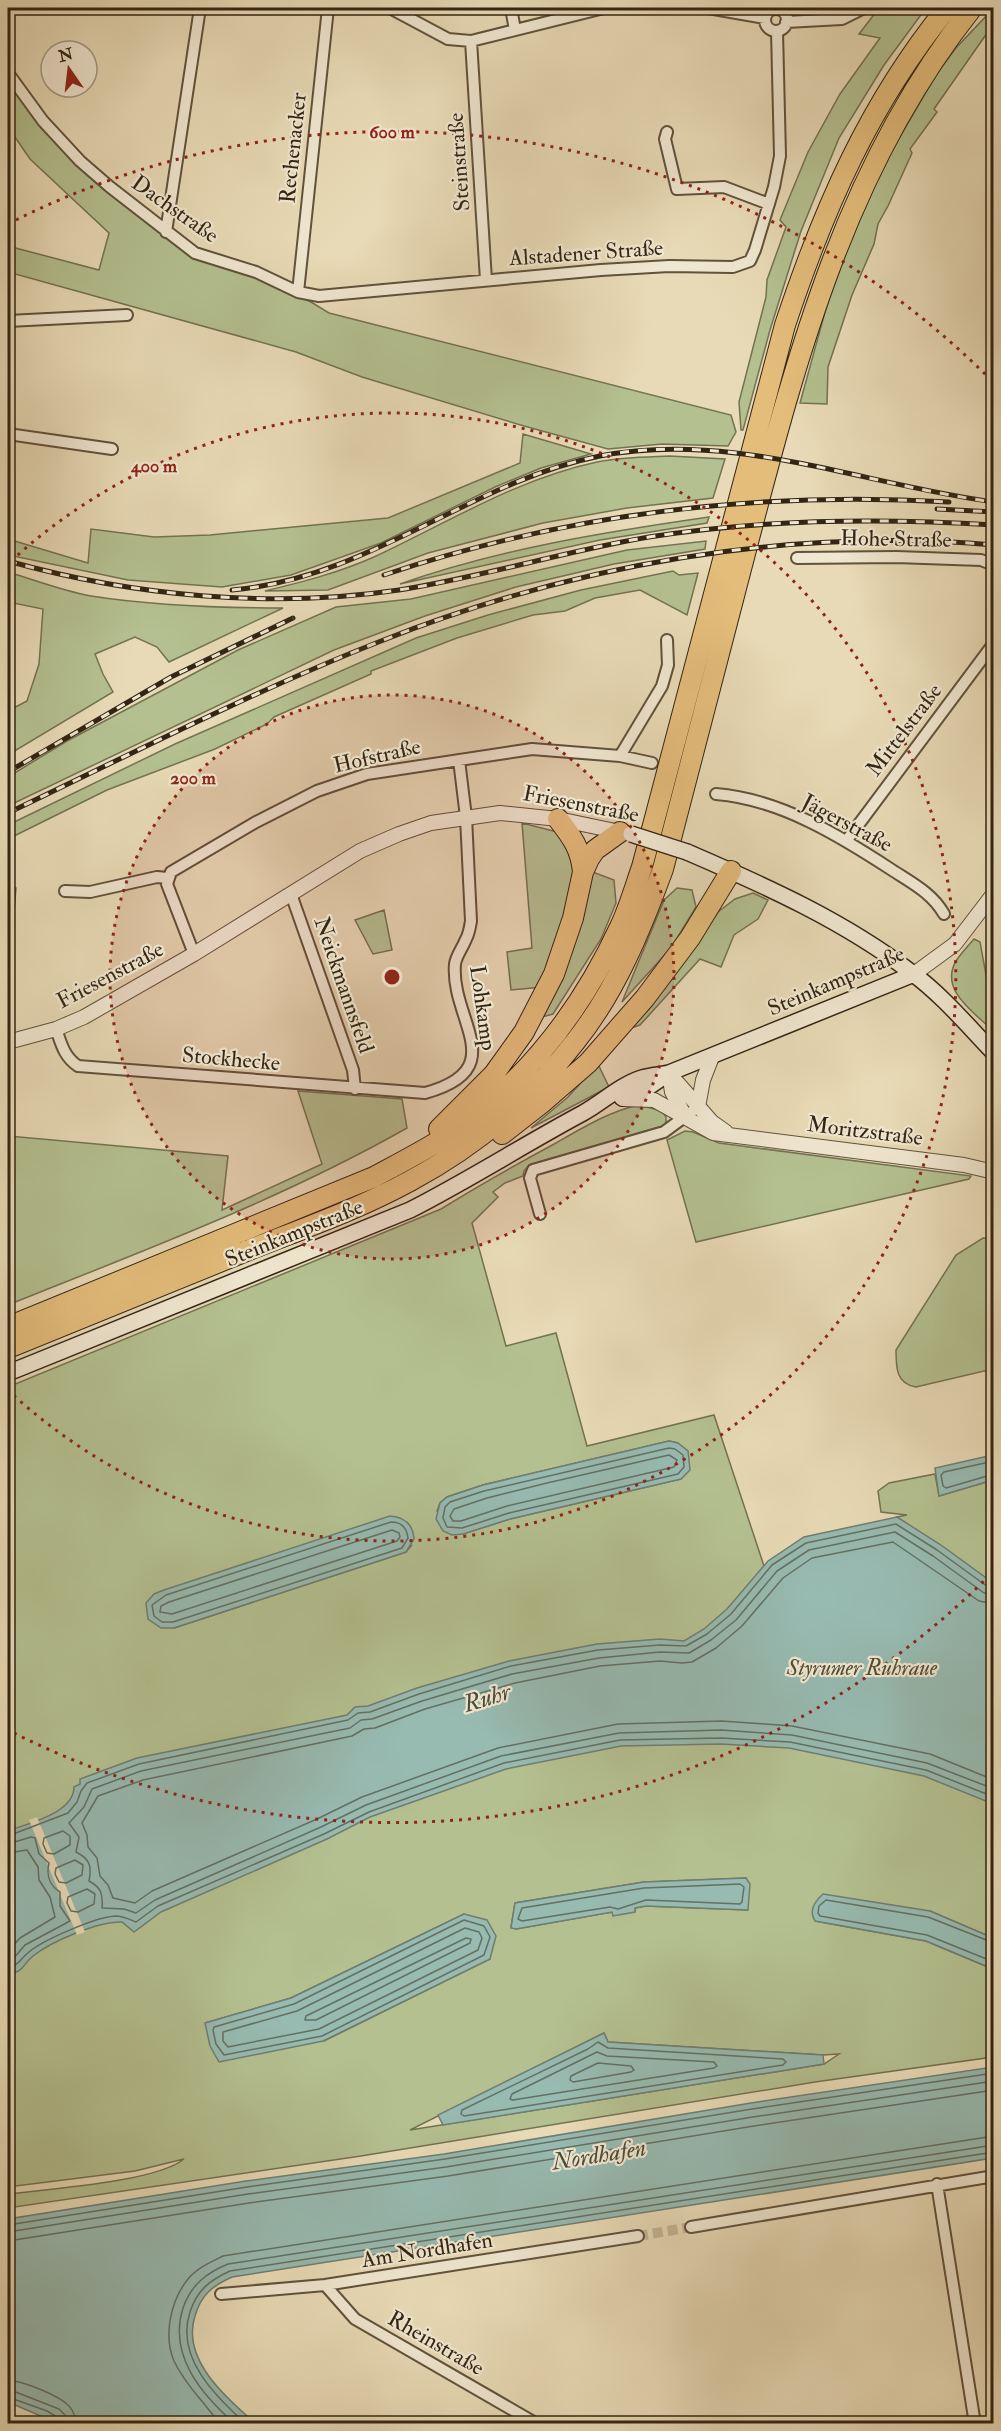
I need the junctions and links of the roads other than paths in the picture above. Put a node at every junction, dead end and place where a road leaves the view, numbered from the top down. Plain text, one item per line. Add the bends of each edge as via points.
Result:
1 (200, 8) edge
2 (328, 8) edge
3 (390, 8) edge
4 (511, 8) edge
5 (604, 8) edge
6 (708, 8) edge
7 (864, 8) edge
8 (947, 8) edge
9 (972, 8) edge
10 (777, 9) edge
11 (765, 18) junction
12 (786, 22) junction
13 (515, 30) junction
14 (777, 31) junction
15 (471, 41) junction
16 (8, 73) edge
17 (667, 132) dead end
18 (769, 204) junction
19 (166, 232) junction
20 (486, 280) junction
21 (298, 292) junction
22 (365, 292) joint
23 (127, 315) dead end
24 (8, 321) edge
25 (8, 434) edge
26 (112, 449) dead end
27 (797, 558) dead end
28 (993, 565) edge
29 (667, 640) dead end
30 (993, 644) edge
31 (620, 756) junction
32 (459, 760) junction
33 (652, 763) dead end
34 (716, 794) dead end
35 (466, 817) junction
36 (558, 819) junction
37 (626, 833) junction
38 (847, 840) junction
39 (731, 871) junction
40 (583, 872) junction
41 (167, 878) junction
42 (65, 891) dead end
43 (993, 893) edge
44 (291, 894) junction
45 (988, 910) edge
46 (944, 914) dead end
47 (194, 954) junction
48 (914, 974) junction
49 (56, 1029) junction
50 (8, 1042) edge
51 (993, 1053) edge
52 (712, 1057) junction
53 (669, 1073) junction
54 (355, 1089) junction
55 (425, 1094) joint
56 (618, 1100) junction
57 (698, 1107) junction
58 (586, 1111) junction
59 (686, 1117) junction
60 (730, 1135) junction
61 (993, 1172) edge
62 (374, 1177) junction
63 (409, 1182) junction
64 (540, 1214) dead end
65 (8, 1327) edge
66 (8, 1348) edge
67 (8, 1373) edge
68 (993, 2176) edge
69 (937, 2184) junction
70 (691, 2227) tunnel mouth
71 (638, 2235) tunnel mouth
72 (325, 2285) junction
73 (221, 2294) dead end
74 (537, 2424) edge
75 (975, 2424) edge

1 - 19 street
2 - 21 street, Rechenacker
3 - 15 street via 448,39
4 - 13 street
5 - 13 street
6 - 11 street
7 - 12 street via 842,19
8 - 62 highway via 876,111 841,177 810,249 782,336 662,797 621,926 560,1030 517,1078 476,1115
9 - 63 highway via 895,119 846,222 825,277 777,431 663,869 639,933 609,991 576,1042 530,1094 487,1132
10 - 11 street
10 - 12 street
11 - 14 street via 770,30
12 - 14 street
13 - 15 street
14 - 18 street, Alstadener Straße via 780,156
15 - 20 street, Steinstraße
16 - 19 street, Dachstraße via 62,143
17 - 18 street via 664,139 677,189 724,187
18 - 20 street, Alstadener Straße via 755,250 750,261 742,265
19 - 21 street, Dachstraße via 200,256 256,272
20 - 22 street, Alstadener Straße
21 - 22 street, Dachstraße via 320,296
23 - 24 street
25 - 26 street
27 - 28 street, Hohe Straße via 981,560
29 - 31 street via 668,666 662,686
30 - 38 street, Mittelstraße
31 - 32 street, Hofstraße via 532,749
31 - 33 street, Hofstraße
32 - 35 street, Lohkamp
32 - 41 street, Hofstraße via 367,774 316,791 256,822
34 - 38 street, Jägerstraße via 740,796
35 - 36 street, Friesenstraße via 500,813
35 - 44 street, Friesenstraße via 431,823 360,851
35 - 55 street, Lohkamp via 471,921 455,963 474,1059 450,1083
36 - 37 street, Friesenstraße
36 - 40 highway via 576,842
37 - 39 main road, Friesenstraße, bridge
37 - 40 highway via 595,850
38 - 46 street, Jägerstraße via 929,894
39 - 48 main road, Friesenstraße via 799,903
39 - 63 highway via 690,938 645,998 588,1063 487,1145 449,1168
40 - 62 highway via 554,974 524,1032 494,1074 444,1125
41 - 42 street via 90,892
41 - 47 street
43 - 45 street, Steinkampstraße
44 - 47 street, Friesenstraße
44 - 54 street, Neickmannsfeld via 353,1070
45 - 48 street, Steinkampstraße via 955,944
47 - 49 street, Friesenstraße via 120,998
48 - 51 main road, Friesenstraße
48 - 52 main road, Steinkampstraße
49 - 50 street, Friesenstraße
49 - 54 street, Stockhecke via 65,1054 78,1066
52 - 53 main road, Steinkampstraße
52 - 57 street via 702,1080
53 - 56 main road, Steinkampstraße
53 - 57 street
53 - 58 main road, Steinkampstraße via 643,1078
53 - 59 street via 672,1092
54 - 55 street, Stockhecke
56 - 58 main road, Steinkampstraße
56 - 59 street, Moritzstraße via 654,1100
57 - 59 street
57 - 60 street
58 - 67 main road, Steinkampstraße via 410,1210
59 - 60 street, Moritzstraße via 713,1133
59 - 64 street via 664,1132 533,1170 530,1178
60 - 61 street, Moritzstraße
62 - 65 highway
63 - 66 highway
68 - 69 street
69 - 70 street
69 - 75 street
71 - 72 street, Am Nordhafen
72 - 73 street, Am Nordhafen
72 - 74 street, Rheinstraße via 355,2319

